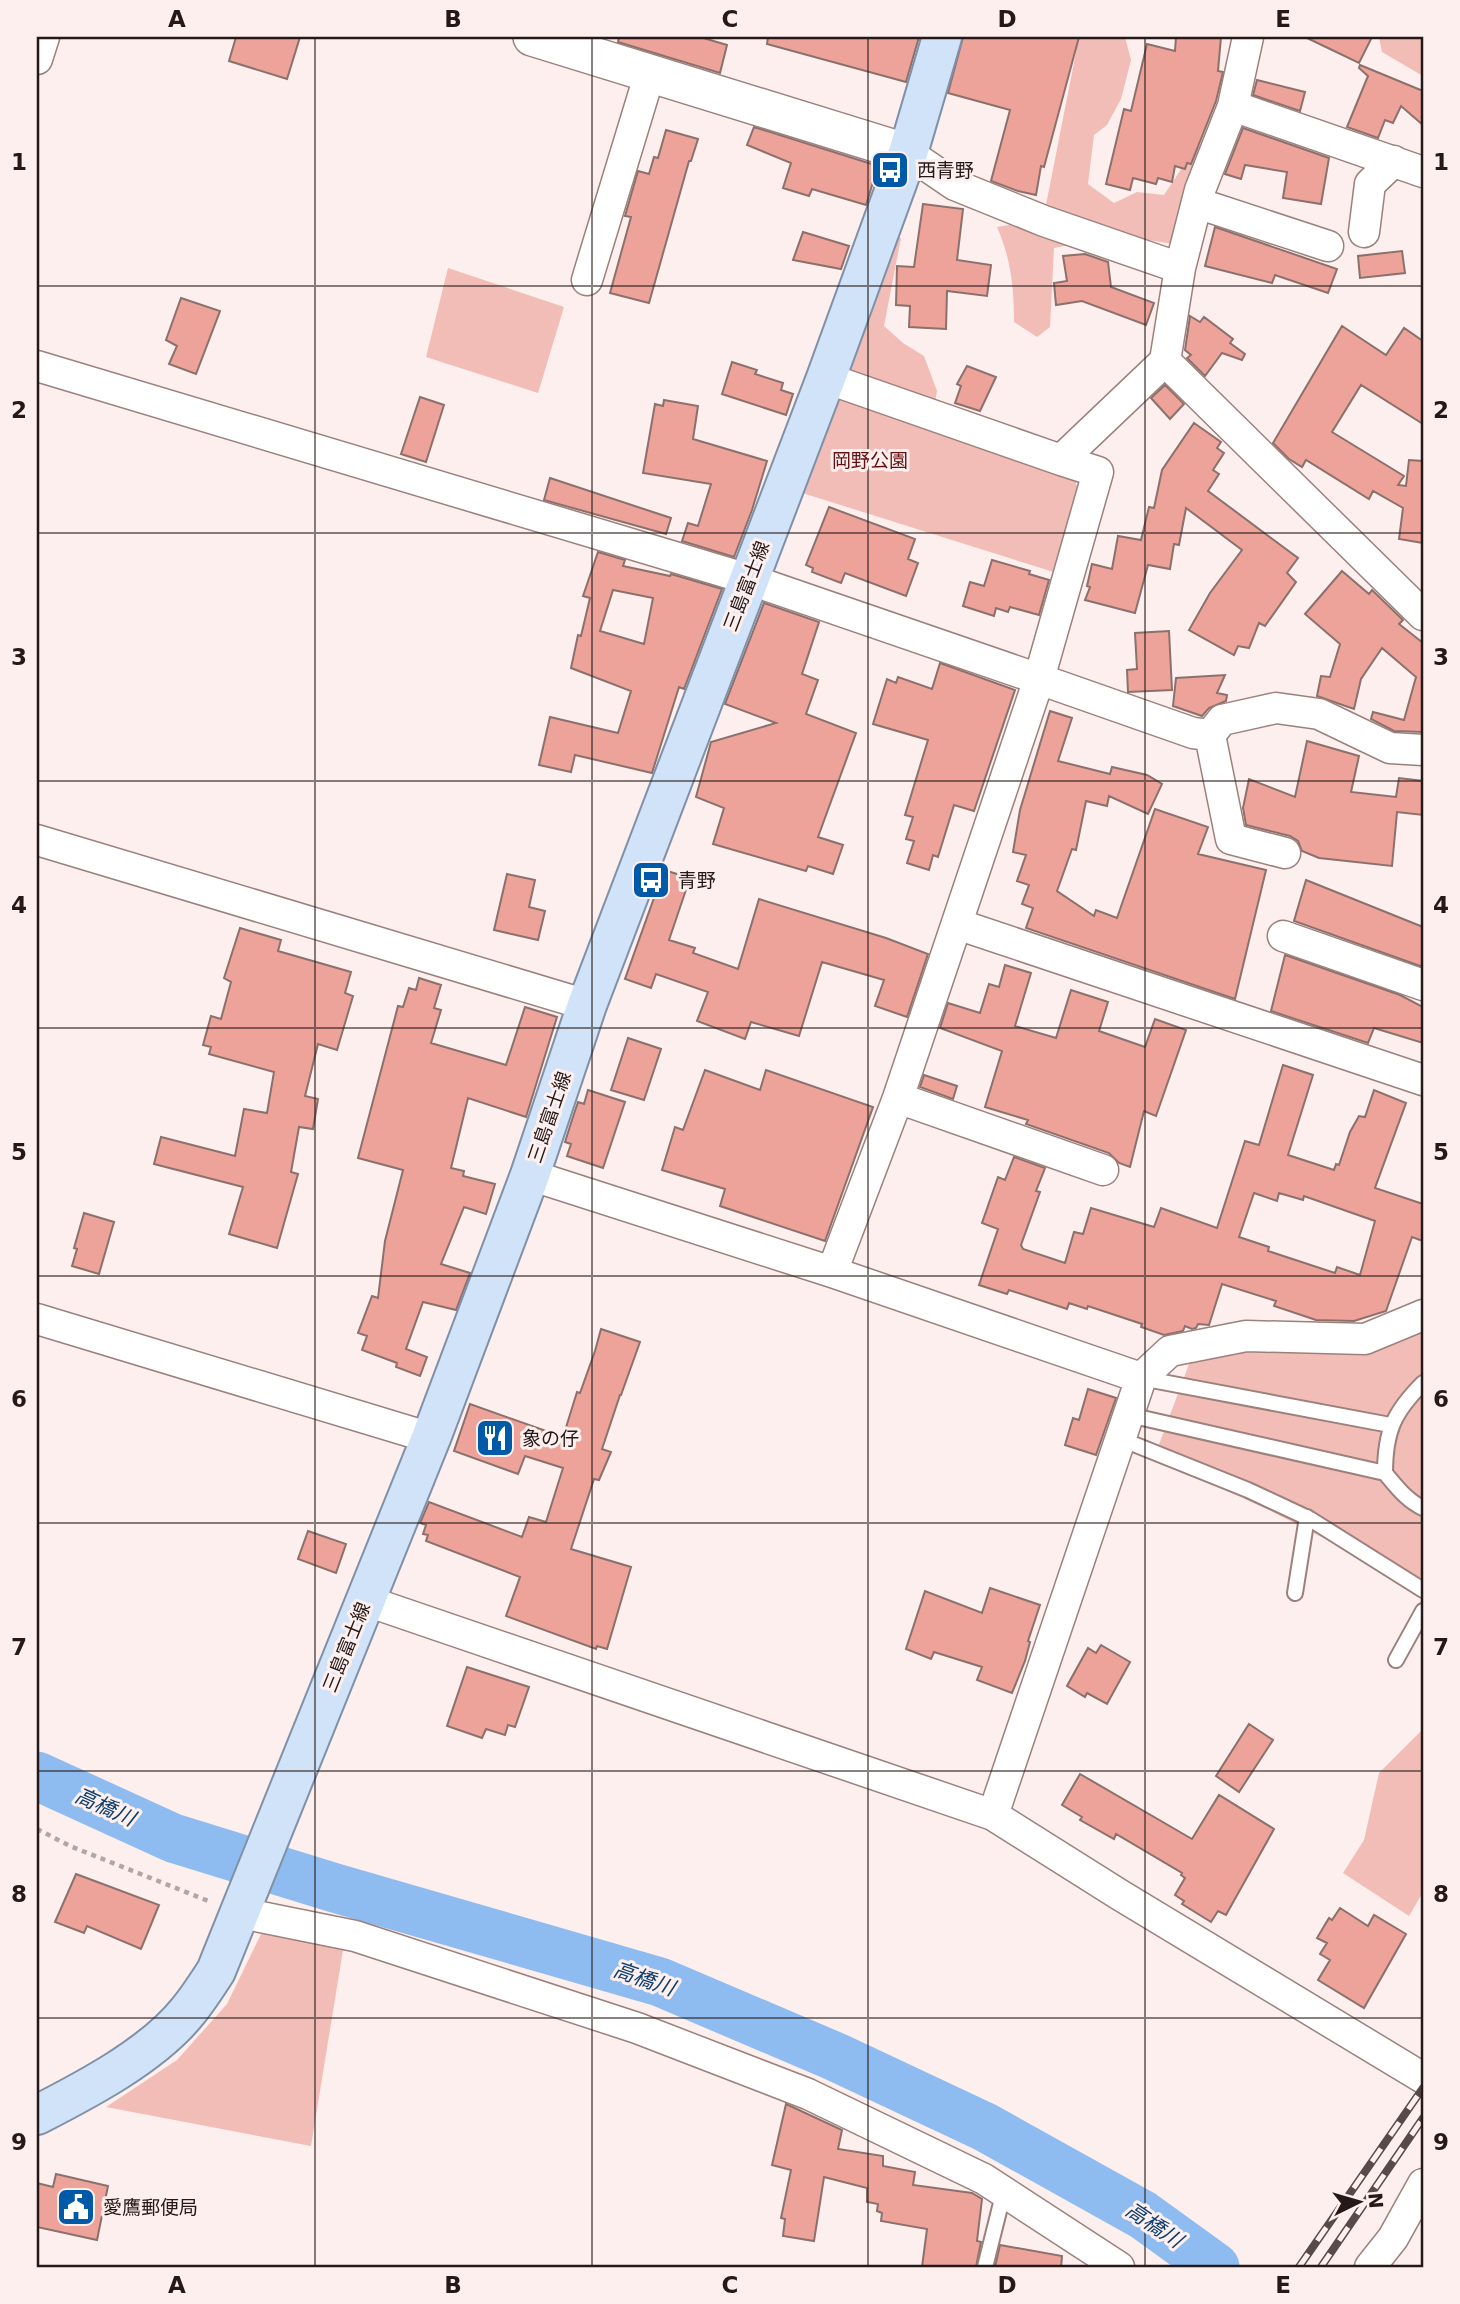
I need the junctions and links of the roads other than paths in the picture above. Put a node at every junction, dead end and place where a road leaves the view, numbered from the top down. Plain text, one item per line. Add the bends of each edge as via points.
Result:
1 (44, 37) edge
2 (532, 37) edge
3 (942, 37) edge
4 (1248, 37) edge
5 (37, 59) edge
6 (650, 73) junction
7 (1233, 106) junction
8 (908, 153) junction
9 (1394, 161) junction
10 (1423, 172) edge
11 (1197, 203) junction
12 (1364, 232) dead end
13 (1328, 246) dead end
14 (1180, 268) junction
15 (587, 280) dead end
16 (1165, 360) junction
17 (37, 366) edge
18 (826, 378) junction
19 (1061, 460) junction
20 (748, 579) junction
21 (1422, 605) edge
22 (1039, 679) junction
23 (1210, 735) junction
24 (1423, 750) edge
25 (37, 840) edge
26 (1284, 853) dead end
27 (957, 924) junction
28 (1283, 936) dead end
29 (1423, 985) edge
30 (587, 1005) junction
31 (1423, 1080) edge
32 (898, 1098) junction
33 (1103, 1170) dead end
34 (530, 1175) junction
35 (832, 1272) junction
36 (1423, 1315) edge
37 (37, 1320) edge
38 (1141, 1378) junction
39 (1423, 1383) edge
40 (1390, 1425) junction
41 (1125, 1427) junction
42 (431, 1438) junction
43 (1385, 1472) junction
44 (1423, 1508) edge
45 (1307, 1517) junction
46 (1423, 1590) edge
47 (1294, 1593) dead end
48 (364, 1600) junction
49 (1423, 1611) edge
50 (1396, 1660) dead end
51 (993, 1815) junction
52 (242, 1912) junction
53 (1423, 2078) edge
54 (37, 2115) edge
55 (1423, 2184) edge
56 (1004, 2190) junction
57 (985, 2267) edge
58 (1119, 2267) edge
59 (1370, 2267) edge

1 - 5 street
2 - 6 street
3 - 8 main road, 三島富士線
4 - 7 street
6 - 8 street
6 - 15 street
7 - 9 street
7 - 11 street
8 - 14 street via 955,185
8 - 18 main road, 三島富士線
9 - 10 street
9 - 12 street via 1370,184
11 - 13 street
11 - 14 street
14 - 16 street
16 - 19 street
16 - 21 street
17 - 20 street
18 - 19 street
18 - 20 main road, 三島富士線
19 - 22 street via 1098,472
20 - 22 street
20 - 30 main road, 三島富士線
22 - 23 street
22 - 27 street
23 - 24 street via 1222,720 1276,708 1319,714 1390,748
23 - 26 street via 1231,839
25 - 30 street
27 - 31 street
27 - 32 street
28 - 29 street
30 - 34 main road, 三島富士線
32 - 33 street
32 - 35 street
34 - 35 street
34 - 42 main road, 三島富士線
35 - 38 street
36 - 38 street via 1365,1339 1246,1336 1170,1351
37 - 42 street
38 - 40 lane
38 - 41 street
39 - 40 lane
40 - 43 lane
41 - 43 lane
41 - 45 lane
41 - 51 street
42 - 48 main road, 三島富士線
43 - 44 lane
45 - 46 lane
45 - 47 lane
48 - 51 street
48 - 52 main road, 三島富士線
49 - 50 lane
51 - 53 street
52 - 54 main road, 三島富士線 via 216,1971 187,2013 141,2056
52 - 56 street via 355,1936 637,2028 808,2094
55 - 59 street via 1393,2238
56 - 57 lane
56 - 58 street

